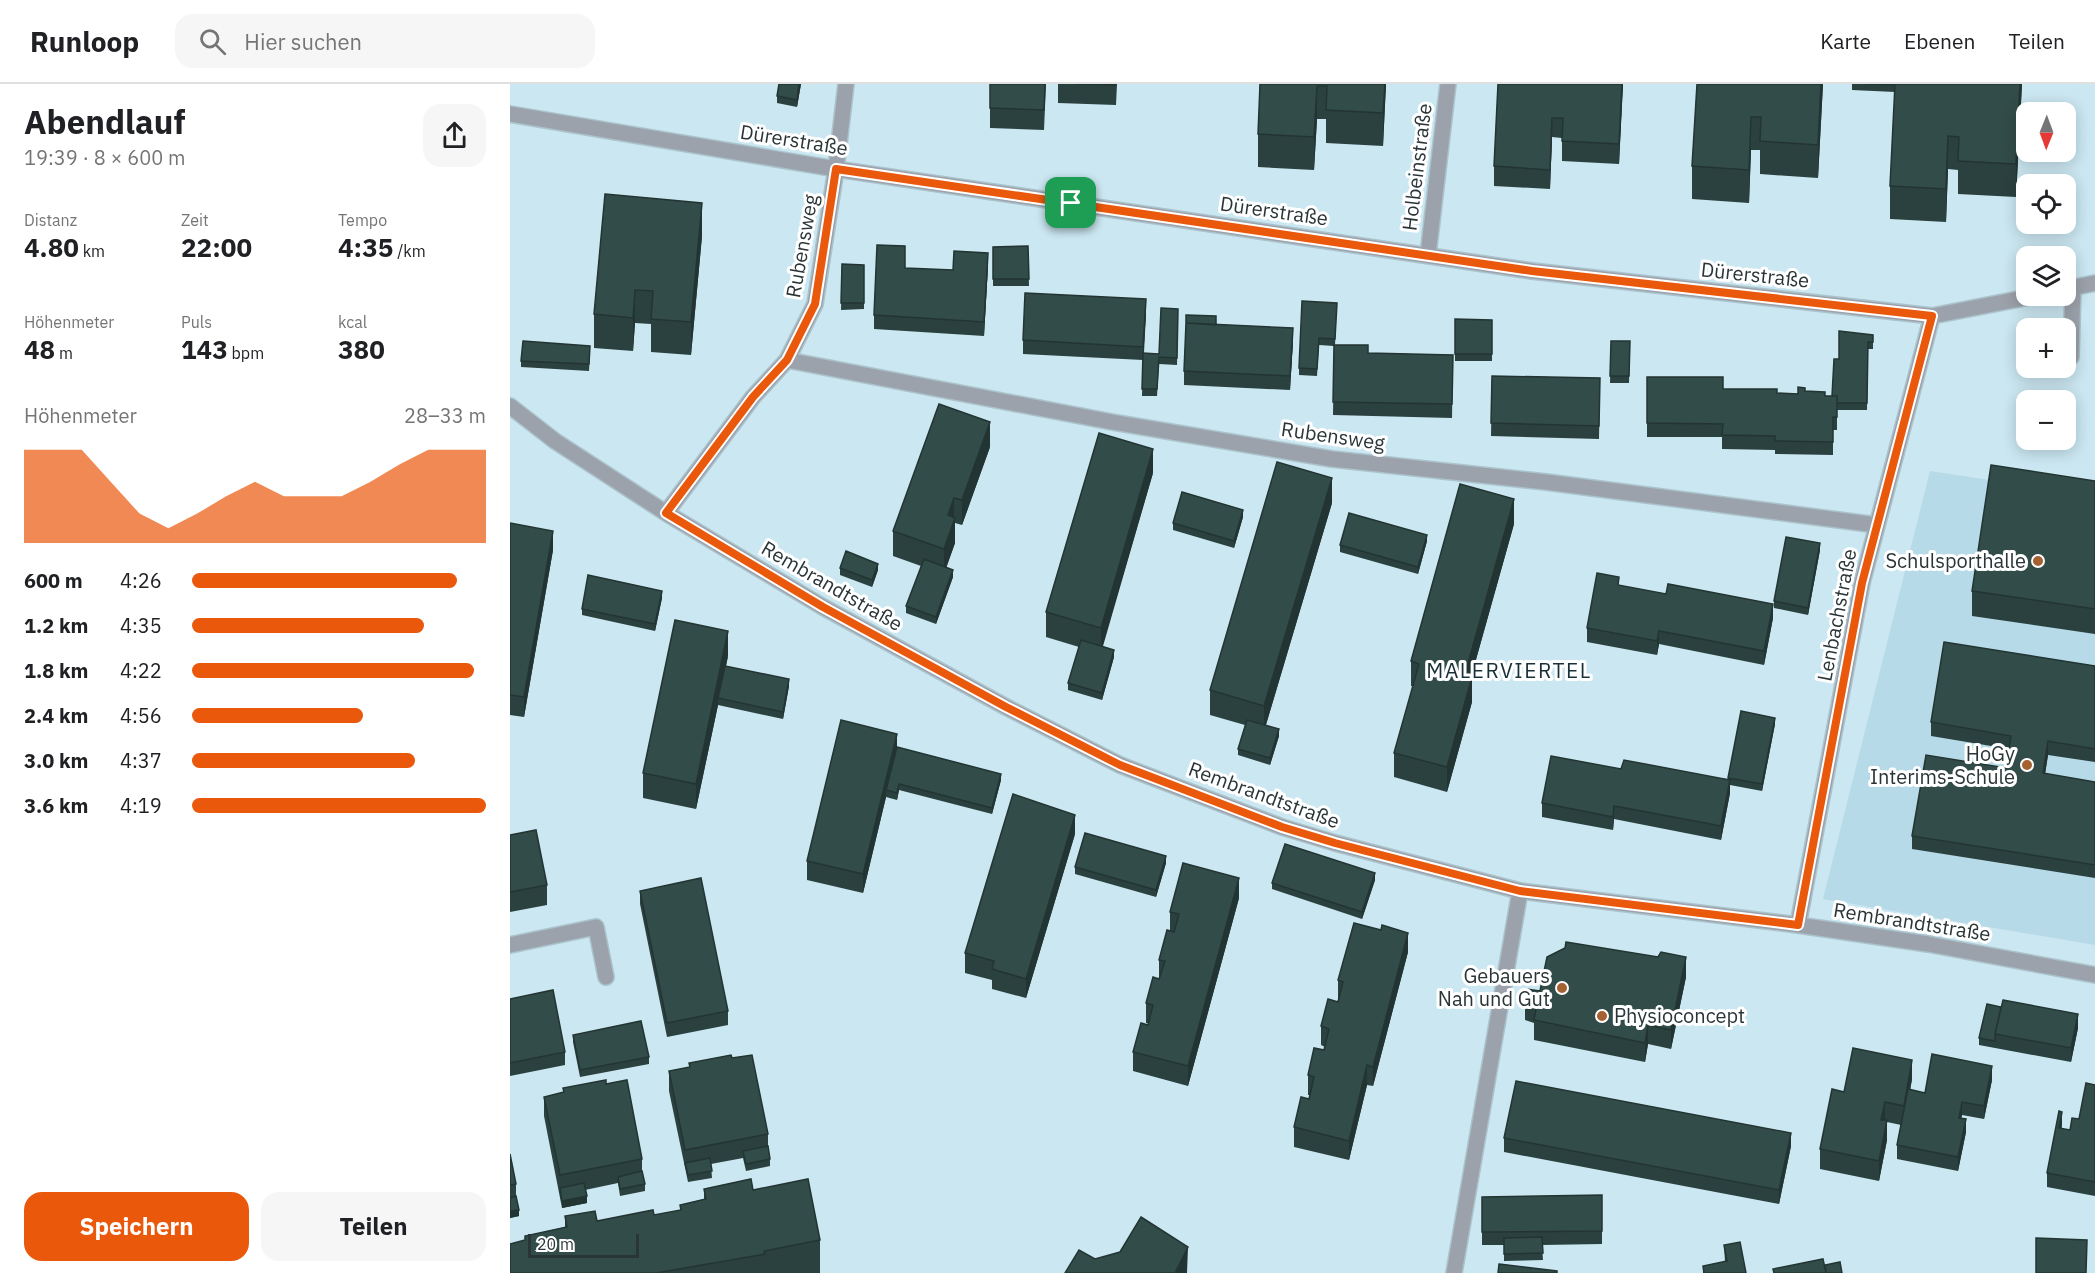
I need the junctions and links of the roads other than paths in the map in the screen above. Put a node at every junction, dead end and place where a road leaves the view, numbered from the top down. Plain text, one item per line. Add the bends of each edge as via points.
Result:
1 (846, 84) edge
2 (1448, 84) edge
3 (510, 114) edge
4 (836, 169) junction
5 (1428, 255) junction
6 (2095, 283) edge
7 (2076, 287) edge
8 (2016, 300) edge
9 (1932, 316) junction
10 (787, 360) junction
11 (510, 406) edge
12 (666, 513) junction
13 (1877, 525) junction
14 (1520, 891) junction
15 (1798, 925) junction
16 (510, 945) edge
17 (2095, 975) edge
18 (606, 976) dead end
19 (1454, 1273) edge

1 - 4 street, Rubensweg
2 - 5 street, Holbeinstraße
3 - 4 street, Dürerstraße
4 - 5 street, Dürerstraße
4 - 10 street, Rubensweg via 815,304
5 - 9 street, Dürerstraße via 1532,271
6 - 7 street
8 - 9 street, Dürerstraße
9 - 13 street, Lenbachstraße
10 - 12 street, Rubensweg via 753,397
10 - 13 street, Rubensweg via 1332,459
11 - 12 street, Rembrandtstraße via 555,441
12 - 14 street, Rembrandtstraße via 823,607 1120,765 1293,830
13 - 15 street, Lenbachstraße via 1862,583
14 - 15 street, Rembrandtstraße
14 - 19 street
15 - 17 street, Rembrandtstraße
16 - 18 street via 596,927

